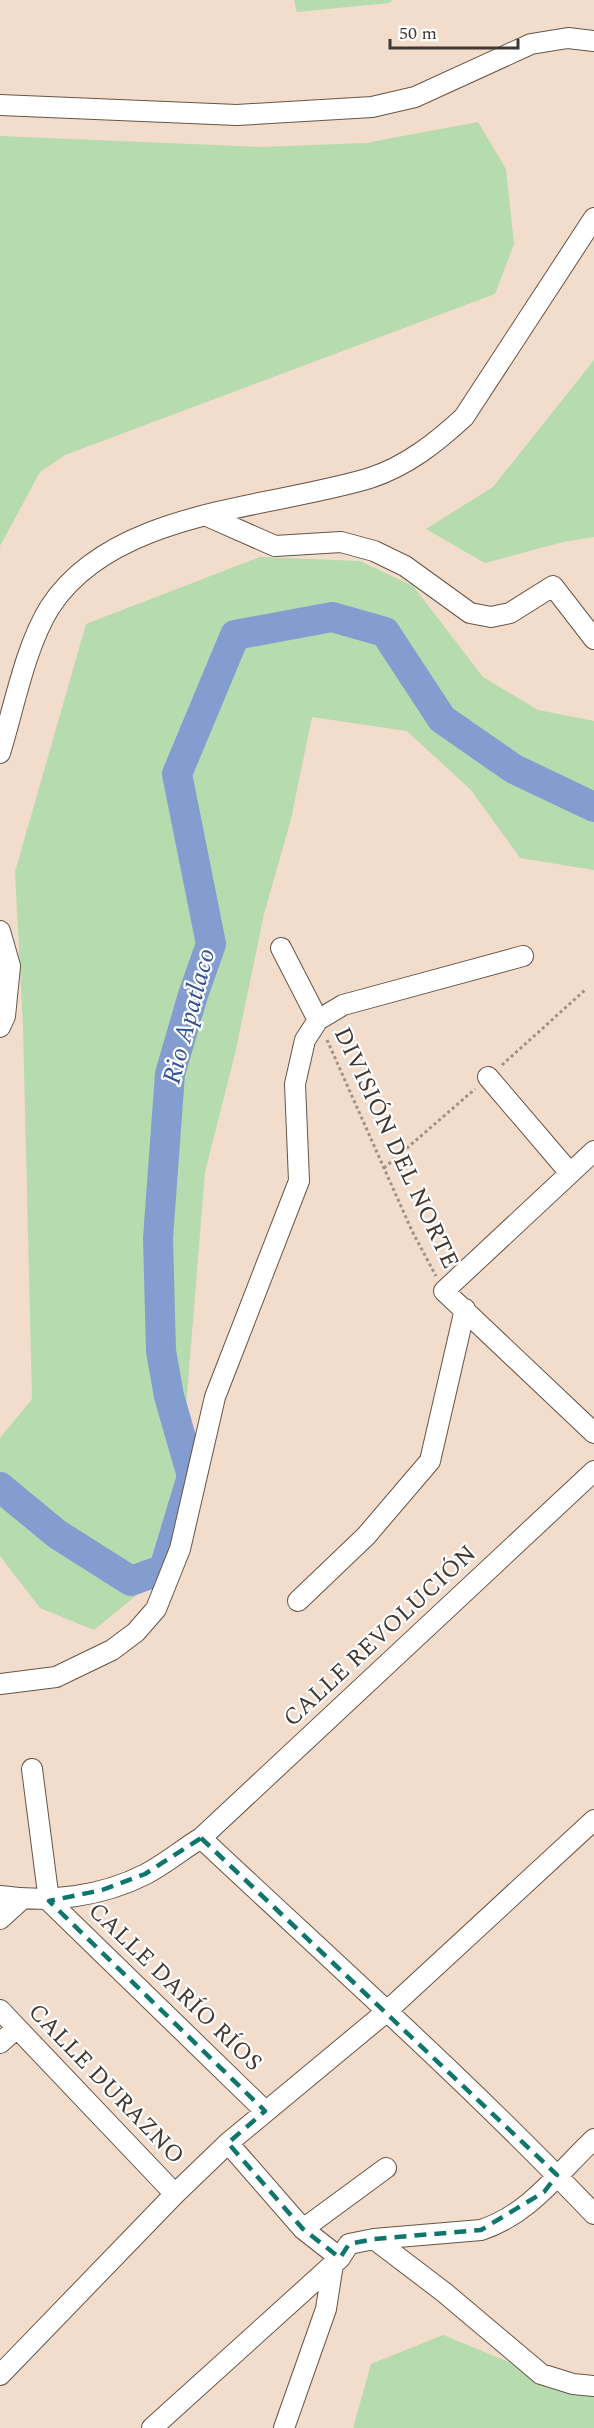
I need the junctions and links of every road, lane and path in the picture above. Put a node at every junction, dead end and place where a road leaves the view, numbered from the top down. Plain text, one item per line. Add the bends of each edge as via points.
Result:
1 (594, 41) edge
2 (0, 105) edge
3 (594, 218) edge
4 (207, 516) junction
5 (594, 639) edge
6 (0, 753) edge
7 (0, 931) edge
8 (281, 948) dead end
9 (523, 956) dead end
10 (318, 1020) junction
11 (0, 1027) edge
12 (488, 1077) dead end
13 (594, 1151) edge
14 (570, 1173) junction
15 (444, 1291) junction
16 (465, 1309) junction
17 (594, 1433) edge
18 (594, 1471) edge
19 (298, 1601) dead end
20 (0, 1684) edge
21 (32, 1769) dead end
22 (594, 1820) edge
23 (201, 1838) junction
24 (0, 1896) edge
25 (22, 1899) junction
26 (49, 1900) junction
27 (0, 1919) edge
28 (0, 2010) edge
29 (386, 2012) junction
30 (16, 2028) junction
31 (0, 2043) edge
32 (265, 2110) junction
33 (594, 2139) edge
34 (228, 2143) junction
35 (386, 2168) dead end
36 (557, 2175) junction
37 (175, 2194) junction
38 (594, 2214) edge
39 (303, 2229) junction
40 (374, 2239) junction
41 (336, 2261) junction
42 (0, 2375) edge
43 (594, 2386) edge
44 (152, 2428) edge
45 (284, 2428) edge

1 - 2 street via 568,38 531,44 415,97 372,107 237,115
3 - 4 street via 464,417 437,442 403,464 371,477
4 - 5 street via 275,546 341,542 374,550 405,566 470,613 491,617 510,613 554,586
4 - 6 street via 108,552 77,574 50,608 32,647
7 - 11 street via 10,966 5,1016
8 - 10 street
9 - 10 street via 343,1005
10 - 15 path, DIVISIÓN DEL NORTE via 412,1231
10 - 20 street via 305,1040 295,1084 299,1181 215,1397 168,1585 156,1609 136,1632 112,1650 56,1677
12 - 14 street
13 - 14 street
14 - 15 street
15 - 16 street
16 - 17 street
16 - 19 street via 430,1461 366,1536
18 - 23 street, CALLE REVOLUCIÓN
21 - 26 street
22 - 29 street
23 - 26 street, CALLE REVOLUCIÓN via 145,1874 102,1890
23 - 29 street
24 - 25 street, CALLE REVOLUCIÓN
25 - 26 street, CALLE REVOLUCIÓN
25 - 27 street
26 - 32 street, CALLE DARÍO RÍOS
28 - 30 street, CALLE DURAZNO
29 - 32 street
29 - 36 street
30 - 31 street
30 - 37 street, CALLE DURAZNO
32 - 34 street
33 - 36 street
34 - 37 street
34 - 39 street
35 - 39 street
36 - 38 street
36 - 40 street via 544,2192 497,2225 481,2230
37 - 42 street
39 - 41 street
40 - 41 street via 349,2244
40 - 43 street via 541,2374
41 - 44 street
41 - 45 street via 326,2309

